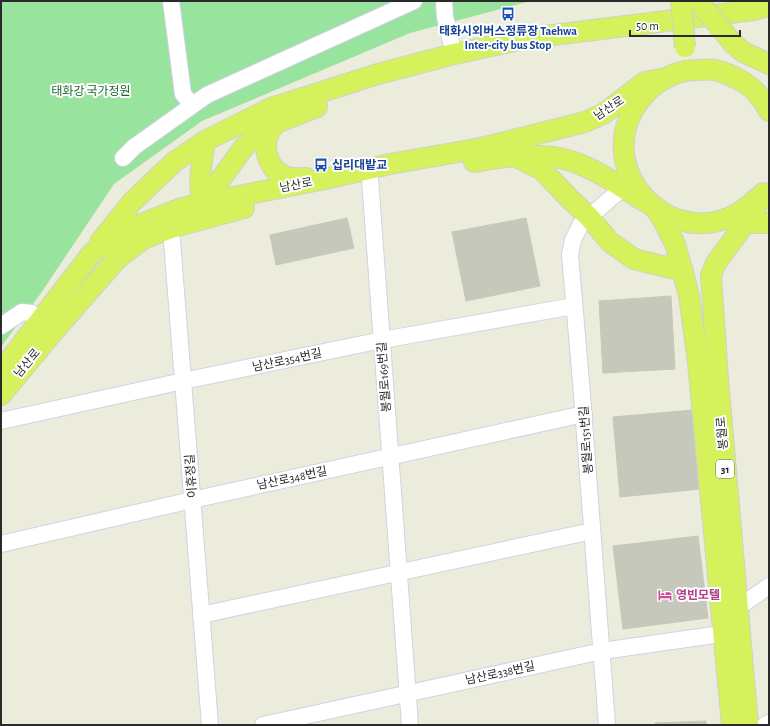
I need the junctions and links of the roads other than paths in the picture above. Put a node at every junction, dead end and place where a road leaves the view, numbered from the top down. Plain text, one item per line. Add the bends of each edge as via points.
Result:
1 (171, 1) edge
2 (414, 1) edge
3 (444, 1) edge
4 (681, 1) edge
5 (698, 1) edge
6 (769, 6) edge
7 (454, 54) junction
8 (769, 64) edge
9 (689, 70) junction
10 (378, 74) junction
11 (666, 78) junction
12 (746, 85) junction
13 (769, 95) edge
14 (192, 105) junction
15 (769, 111) edge
16 (276, 123) junction
17 (206, 142) junction
18 (516, 157) junction
19 (123, 158) dead end
20 (330, 178) junction
21 (370, 179) junction
22 (627, 184) junction
23 (766, 187) edge
24 (653, 206) junction
25 (210, 209) junction
26 (589, 217) junction
27 (712, 222) junction
28 (769, 222) edge
29 (746, 223) junction
30 (176, 226) junction
31 (92, 252) junction
32 (683, 271) junction
33 (574, 306) junction
34 (42, 318) junction
35 (1, 326) edge
36 (382, 340) junction
37 (1, 371) edge
38 (183, 381) junction
39 (1, 395) edge
40 (584, 414) junction
41 (1, 421) edge
42 (390, 457) junction
43 (192, 500) junction
44 (592, 532) junction
45 (1, 544) edge
46 (399, 574) junction
47 (769, 586) edge
48 (737, 608) junction
49 (201, 616) junction
50 (731, 632) junction
51 (602, 651) junction
52 (408, 694) junction
53 (769, 723) edge
54 (210, 725) edge
55 (263, 725) edge
56 (410, 725) edge
57 (607, 725) edge
58 (732, 725) edge
59 (748, 725) edge
60 (765, 725) edge

1 - 14 street via 183,94
2 - 14 street via 207,95
3 - 7 street
4 - 9 main road, bridge
5 - 8 main road, bridge via 743,52
6 - 7 main road via 529,38
7 - 10 main road
9 - 11 main road
9 - 12 main road via 714,70 738,78
10 - 16 main road, 남산로 via 346,97
10 - 17 main road via 271,108
11 - 20 main road, 남산로 via 645,82 603,114 584,122 481,148 390,164
11 - 22 main road via 652,86 638,101 629,119 624,138
12 - 13 main road
12 - 15 main road via 758,94
14 - 19 street via 134,147
16 - 20 main road via 269,133 266,144 267,154 278,172 287,177
16 - 25 main road, 남산로 via 244,147
17 - 25 main road via 200,182
17 - 31 main road via 174,162 132,202
18 - 21 main road, 남산로
18 - 22 main road, 남산로 via 548,156 570,160
18 - 26 main road via 542,170
20 - 25 main road, 남산로
21 - 25 main road, 남산로
21 - 36 street, 봉월로169번길
22 - 24 main road
22 - 26 street, 봉월로151번길
23 - 27 main road via 746,209 725,220
23 - 29 main road, 봉월로
24 - 27 main road via 660,212 680,220
24 - 32 main road, 봉월로 via 676,244
25 - 30 main road, 남산로 via 198,212 193,218
25 - 31 main road, 남산로 via 179,209 132,228
26 - 32 main road via 610,242 634,259
26 - 33 street, 봉월로151번길 via 581,224 573,240 570,255
27 - 29 main road
28 - 29 main road
29 - 48 main road, 봉월로 / 31 via 716,263 711,275
30 - 38 street, 이휴정길
30 - 39 main road, 남산로 via 143,239 117,259
31 - 34 main road, 남산로
32 - 50 main road, 봉월로 via 689,295 713,510
33 - 36 street, 남산로354번길
33 - 40 street, 봉월로151번길
34 - 35 street via 22,312
34 - 37 main road, 남산로
36 - 38 street, 남산로354번길
36 - 42 street, 봉월로169번길
38 - 41 street, 남산로354번길
38 - 43 street, 이휴정길
40 - 42 street, 남산로348번길
40 - 44 street, 봉월로151번길
42 - 43 street, 남산로348번길
42 - 46 street, 봉월로169번길
43 - 45 street, 남산로348번길
43 - 49 street, 이휴정길
44 - 46 street
44 - 51 street, 봉월로151번길
46 - 49 street
46 - 52 street, 봉월로169번길
47 - 48 street
48 - 50 main road, 봉월로 / 31
49 - 54 street, 이휴정길
50 - 51 street, 남산로338번길
50 - 58 main road
50 - 59 main road, 봉월로 / 31
51 - 52 street, 남산로338번길
51 - 57 street, 봉월로151번길
52 - 55 street, 남산로338번길
52 - 56 street, 봉월로169번길
53 - 60 street

